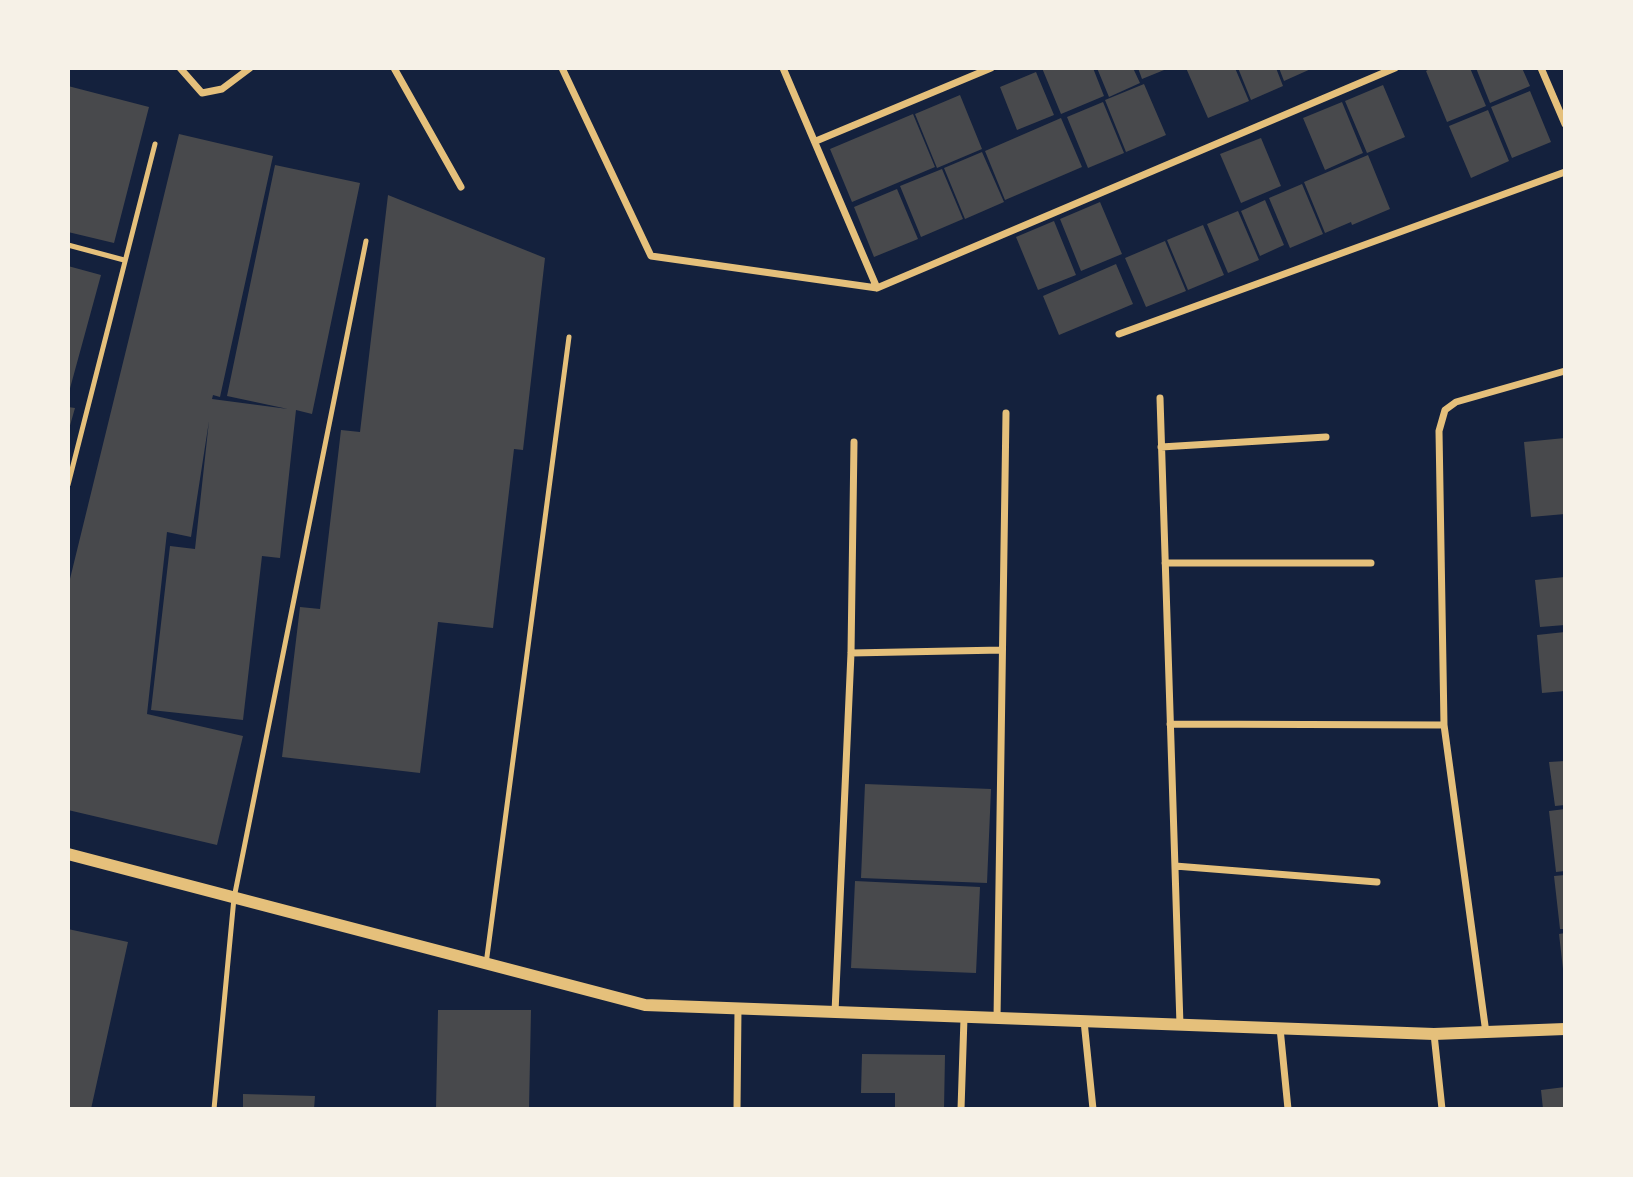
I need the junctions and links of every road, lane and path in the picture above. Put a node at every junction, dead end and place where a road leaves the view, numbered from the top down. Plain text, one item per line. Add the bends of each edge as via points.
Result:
1 (180, 68) edge
2 (250, 68) edge
3 (394, 68) edge
4 (562, 68) edge
5 (783, 68) edge
6 (991, 68) edge
7 (1395, 68) edge
8 (1541, 68) edge
9 (1565, 124) edge
10 (816, 141) junction
11 (155, 144) dead end
12 (1565, 172) edge
13 (461, 187) dead end
14 (366, 241) dead end
15 (68, 245) edge
16 (124, 260) junction
17 (877, 288) junction
18 (1119, 334) dead end
19 (569, 337) dead end
20 (1565, 371) edge
21 (1160, 398) dead end
22 (1006, 413) dead end
23 (1326, 437) dead end
24 (854, 442) dead end
25 (1161, 447) junction
26 (68, 485) edge
27 (1165, 563) junction
28 (1371, 563) dead end
29 (1002, 650) junction
30 (851, 653) junction
31 (1170, 724) junction
32 (1444, 725) junction
33 (68, 854) edge
34 (1175, 866) junction
35 (1377, 882) dead end
36 (234, 898) junction
37 (486, 964) junction
38 (738, 1009) junction
39 (835, 1012) junction
40 (964, 1018) junction
41 (997, 1018) junction
42 (1084, 1021) junction
43 (1180, 1025) junction
44 (1280, 1028) junction
45 (1565, 1029) edge
46 (1434, 1034) junction
47 (1486, 1034) junction
48 (215, 1109) edge
49 (737, 1109) edge
50 (961, 1109) edge
51 (1093, 1109) edge
52 (1288, 1109) edge
53 (1442, 1109) edge

1 - 2 street via 202,93 222,89
3 - 13 street
4 - 17 street via 651,256
5 - 10 street
6 - 10 street
7 - 17 street
8 - 9 street
10 - 17 street
11 - 16 lane
12 - 18 street
14 - 36 lane
15 - 16 lane
16 - 26 lane
19 - 37 lane
20 - 32 street via 1456,402 1441,420
21 - 25 street
22 - 29 street
23 - 25 street
24 - 30 street
25 - 27 street
27 - 28 street
27 - 31 street
29 - 30 street
29 - 41 street
30 - 39 street
31 - 32 street
31 - 34 street
32 - 47 street
33 - 36 street
34 - 35 street
34 - 43 street
36 - 37 street
36 - 48 lane
37 - 38 street via 645,1005
38 - 39 street
38 - 49 street
39 - 40 street
40 - 41 street
40 - 50 street
41 - 42 street
42 - 43 street
42 - 51 street
43 - 44 street
44 - 46 street
44 - 52 street
45 - 47 street
46 - 47 street
46 - 53 street

